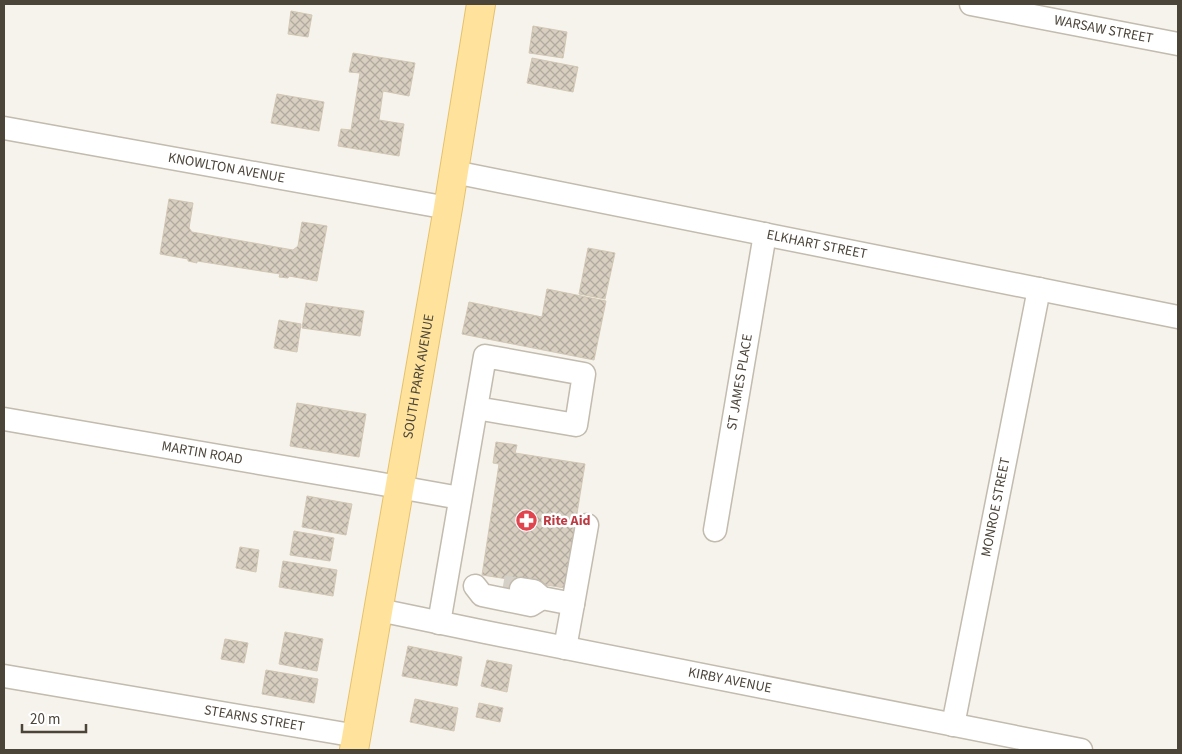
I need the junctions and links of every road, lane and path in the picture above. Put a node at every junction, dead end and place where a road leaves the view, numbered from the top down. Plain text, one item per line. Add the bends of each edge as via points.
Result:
1 (481, 4) edge
2 (971, 4) edge
3 (1178, 44) edge
4 (4, 128) edge
5 (454, 172) junction
6 (448, 208) junction
7 (765, 234) junction
8 (1039, 289) junction
9 (1178, 317) edge
10 (476, 408) junction
11 (4, 419) edge
12 (400, 487) junction
13 (460, 498) junction
14 (587, 525) dead end
15 (715, 530) dead end
16 (446, 581) junction
17 (475, 586) junction
18 (542, 598) junction
19 (573, 604) junction
20 (379, 610) junction
21 (439, 623) junction
22 (565, 648) junction
23 (4, 676) edge
24 (953, 725) junction
25 (356, 743) edge
26 (1081, 750) edge

1 - 5 main road, SOUTH PARK AVENUE
2 - 3 street, WARSAW STREET
4 - 6 street, KNOWLTON AVENUE
5 - 6 main road, SOUTH PARK AVENUE
5 - 7 street, ELKHART STREET
6 - 12 main road, SOUTH PARK AVENUE
7 - 8 street, ELKHART STREET
7 - 15 street, ST JAMES PLACE
8 - 9 street, ELKHART STREET
8 - 24 street, MONROE STREET
10 - 10 street via 485,356 584,374 576,425
10 - 13 street
11 - 12 street, MARTIN ROAD
12 - 13 street, MARTIN ROAD
12 - 20 main road, SOUTH PARK AVENUE
13 - 16 street
14 - 19 street
16 - 17 street
16 - 21 street
17 - 18 street via 486,583 512,587 534,591
17 - 18 street via 482,595 531,605
18 - 19 street
19 - 22 street
20 - 21 street, KIRBY AVENUE
20 - 25 main road, SOUTH PARK AVENUE
21 - 22 street, KIRBY AVENUE
22 - 24 street, KIRBY AVENUE
23 - 25 street, STEARNS STREET
24 - 26 street, KIRBY AVENUE

